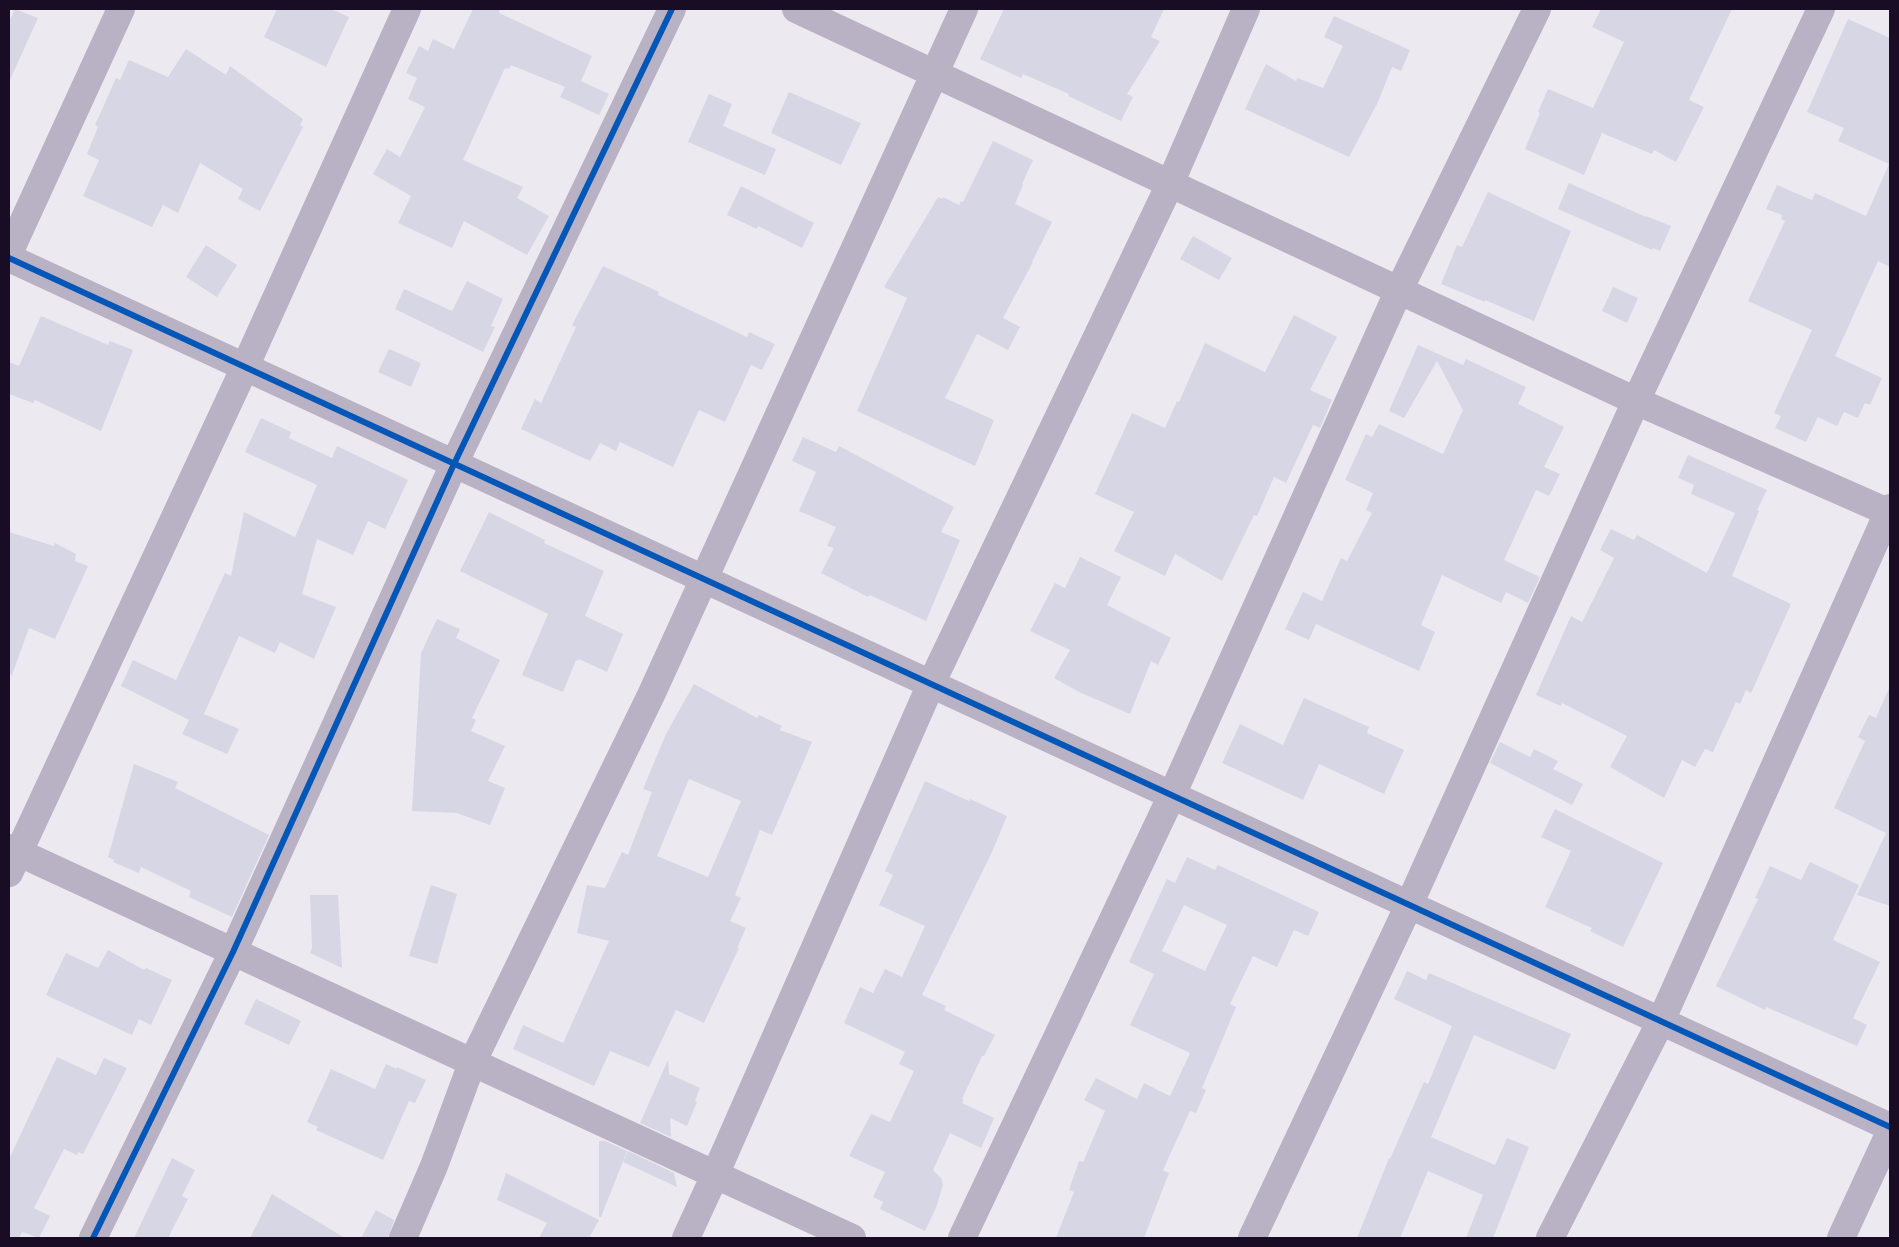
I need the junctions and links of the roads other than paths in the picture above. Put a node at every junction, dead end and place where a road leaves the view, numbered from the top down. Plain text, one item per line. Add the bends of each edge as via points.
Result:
1 (121, 9) edge
2 (407, 9) edge
3 (672, 9) edge
4 (796, 9) edge
5 (964, 9) edge
6 (1246, 9) edge
7 (1537, 9) edge
8 (1821, 9) edge
9 (935, 74) junction
10 (1170, 184) junction
11 (9, 253) edge
12 (9, 258) edge
13 (1399, 290) junction
14 (245, 367) junction
15 (1636, 401) junction
16 (454, 464) junction
17 (1890, 511) edge
18 (703, 579) junction
19 (931, 684) junction
20 (1172, 795) junction
21 (12, 858) edge
22 (1409, 905) junction
23 (233, 952) junction
24 (1661, 1021) junction
25 (472, 1063) junction
26 (1890, 1127) edge
27 (1890, 1132) edge
28 (716, 1175) junction
29 (93, 1238) edge
30 (403, 1238) edge
31 (686, 1238) edge
32 (852, 1238) edge
33 (962, 1238) edge
34 (1252, 1238) edge
35 (1550, 1238) edge
36 (1841, 1238) edge

1 - 11 street
2 - 14 street
3 - 16 street
4 - 9 street
5 - 9 street
6 - 10 street
7 - 13 street
8 - 15 street
9 - 10 street
9 - 18 street
10 - 13 street
10 - 19 street
12 - 14 street
13 - 15 street
13 - 20 street
14 - 16 street
14 - 21 street
15 - 17 street
15 - 22 street
16 - 18 street
16 - 23 street
17 - 24 street
18 - 19 street
18 - 25 street via 651,695
19 - 20 street
19 - 28 street
20 - 22 street
20 - 33 street
21 - 23 street
22 - 24 street
22 - 34 street
23 - 25 street
23 - 29 street
24 - 26 street
24 - 35 street
25 - 28 street
25 - 30 street
27 - 36 street
28 - 31 street
28 - 32 street

